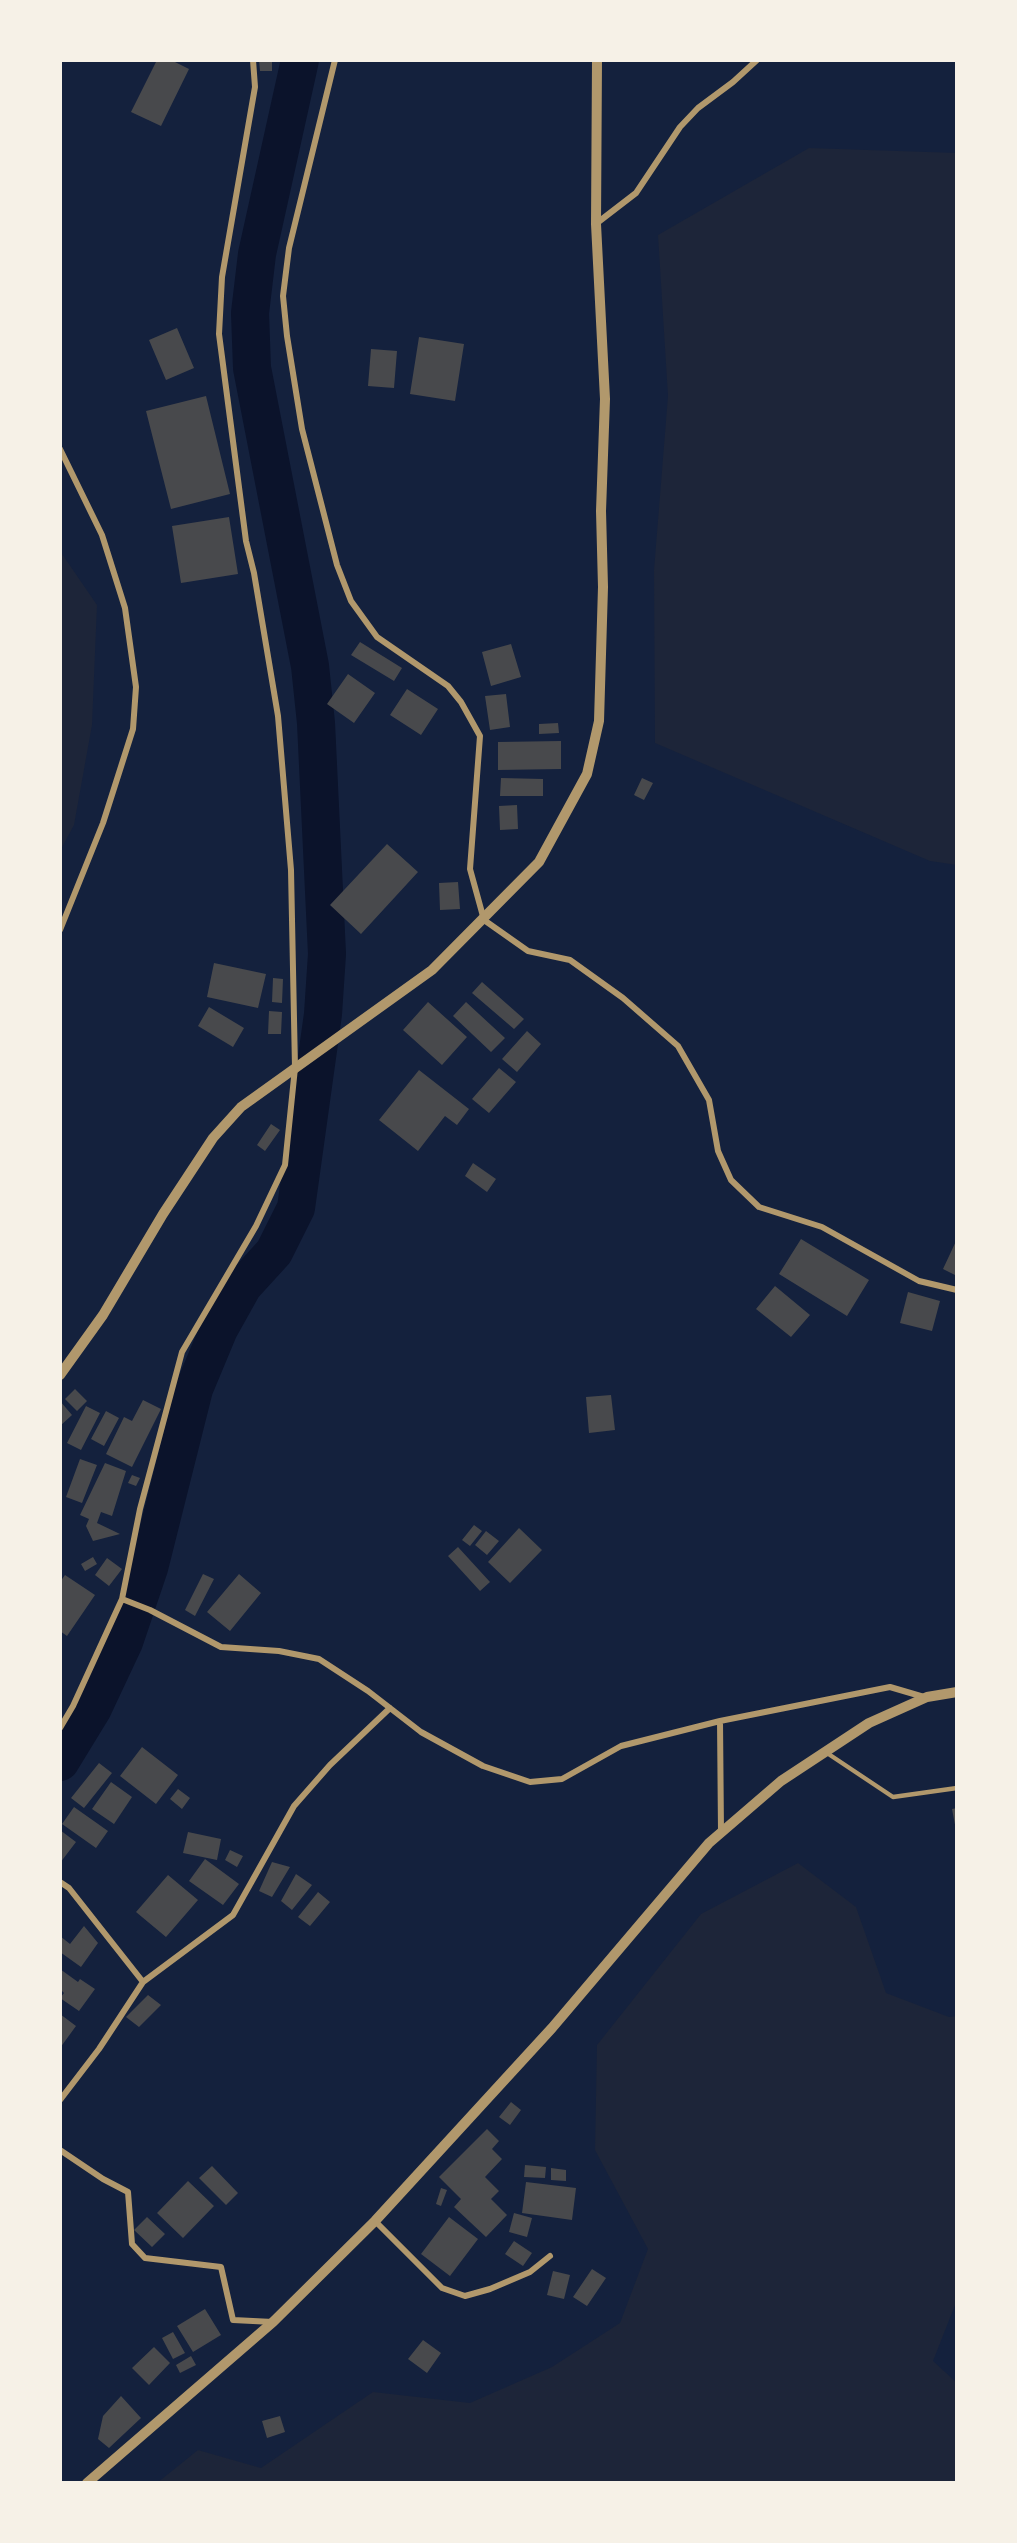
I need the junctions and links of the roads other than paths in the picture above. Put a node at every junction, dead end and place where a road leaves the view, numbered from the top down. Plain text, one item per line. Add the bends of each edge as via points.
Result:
1 (253, 60) edge
2 (335, 60) edge
3 (597, 60) edge
4 (757, 60) edge
5 (596, 224) junction
6 (60, 449) edge
7 (484, 920) junction
8 (60, 930) edge
9 (295, 1068) junction
10 (957, 1290) edge
11 (60, 1375) edge
12 (124, 1600) junction
13 (957, 1692) edge
14 (927, 1697) junction
15 (390, 1708) junction
16 (720, 1721) junction
17 (60, 1728) edge
18 (825, 1752) junction
19 (957, 1788) edge
20 (721, 1832) junction
21 (60, 1882) edge
22 (143, 1982) junction
23 (60, 2100) edge
24 (60, 2150) edge
25 (375, 2221) junction
26 (550, 2256) dead end
27 (273, 2322) junction
28 (87, 2483) edge

1 - 9 street via 255,87 222,277 219,334 246,541 278,716 291,870
2 - 7 street via 289,248 283,296 303,429 337,565 351,601 377,637 448,686 480,736 470,869
3 - 5 street
4 - 5 street via 698,108 680,127 636,193
5 - 7 street via 605,399 599,721 587,774 539,862
6 - 8 street via 105,546 125,608 136,687 134,729 103,823
7 - 9 street via 432,970
7 - 10 street via 528,951 570,960 678,1046 708,1100 718,1151 731,1180 759,1207 822,1227 919,1281
9 - 11 street via 241,1107 213,1138 103,1315
9 - 12 street via 285,1165 256,1226 182,1352 140,1509
12 - 15 street via 221,1647 279,1651 319,1659
12 - 17 street
13 - 14 street
14 - 16 street via 890,1687
14 - 18 street via 869,1723
15 - 16 street via 421,1732 483,1766 530,1782 562,1779 621,1746
15 - 22 street via 294,1806 232,1915
16 - 20 street
18 - 19 lane via 893,1797
18 - 20 street via 781,1781
20 - 25 street via 552,2028
21 - 22 street
22 - 23 street
24 - 27 street via 128,2192 132,2244 145,2258 221,2267 233,2320
25 - 26 street via 442,2288 465,2296 530,2272
25 - 27 street
27 - 28 street

